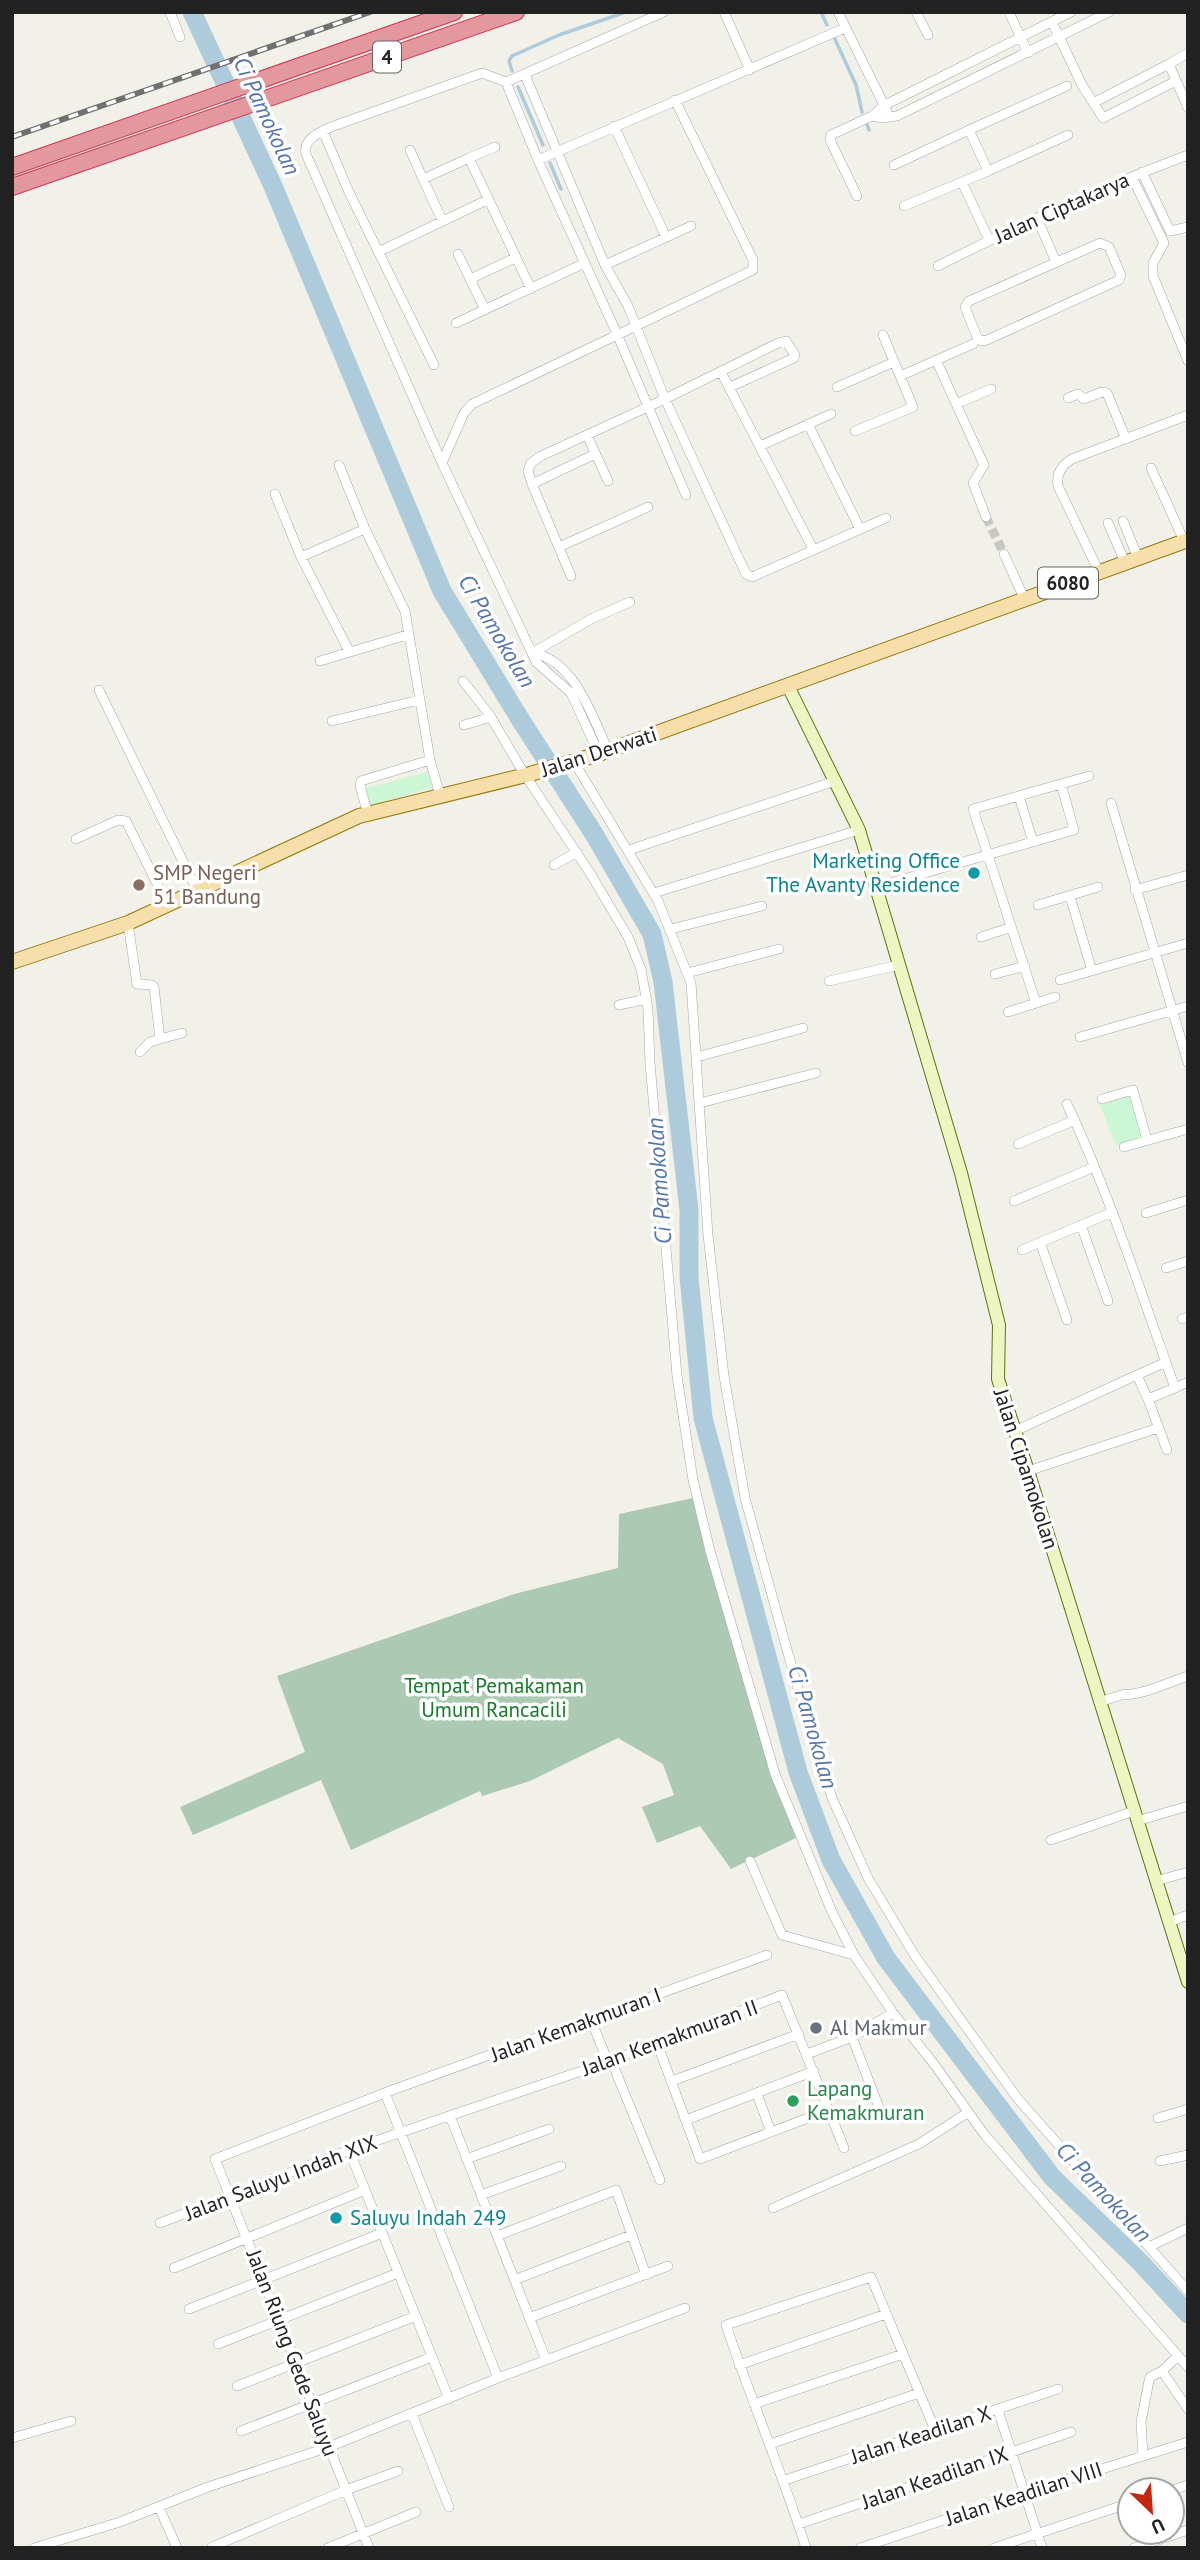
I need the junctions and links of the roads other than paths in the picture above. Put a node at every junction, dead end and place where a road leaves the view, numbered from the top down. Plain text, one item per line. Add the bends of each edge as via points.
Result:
1 (170, 12) edge
2 (454, 12) edge
3 (516, 12) edge
4 (664, 12) edge
5 (724, 12) edge
6 (838, 12) edge
7 (916, 12) edge
8 (1009, 12) edge
9 (1071, 12) edge
10 (1109, 12) edge
11 (1052, 22) junction
12 (845, 28) junction
13 (928, 35) dead end
14 (1021, 36) junction
15 (180, 37) dead end
16 (1059, 37) junction
17 (1028, 52) junction
18 (1188, 53) edge
19 (1169, 64) junction
20 (750, 71) junction
21 (525, 75) junction
22 (1176, 81) junction
23 (506, 82) junction
24 (1067, 86) dead end
25 (675, 100) junction
26 (1093, 103) junction
27 (885, 105) junction
28 (1188, 108) edge
29 (872, 116) junction
30 (890, 118) junction
31 (614, 126) junction
32 (970, 130) junction
33 (323, 131) junction
34 (1068, 135) dead end
35 (495, 147) dead end
36 (411, 149) dead end
37 (556, 152) junction
38 (1188, 155) edge
39 (469, 158) junction
40 (538, 160) junction
41 (894, 164) dead end
42 (12, 167) edge
43 (988, 171) junction
44 (1142, 172) junction
45 (1132, 177) junction
46 (423, 179) junction
47 (962, 182) junction
48 (12, 189) edge
49 (857, 196) dead end
50 (487, 200) junction
51 (904, 206) dead end
52 (1037, 218) junction
53 (442, 220) junction
54 (691, 226) dead end
55 (1188, 227) edge
56 (666, 237) junction
57 (989, 240) junction
58 (378, 251) junction
59 (458, 254) dead end
60 (515, 258) junction
61 (1056, 262) junction
62 (585, 263) junction
63 (605, 265) junction
64 (938, 266) dead end
65 (470, 279) junction
66 (531, 289) junction
67 (485, 310) junction
68 (456, 323) dead end
69 (626, 330) junction
70 (883, 335) dead end
71 (973, 344) dead end
72 (936, 360) junction
73 (1188, 361) edge
74 (894, 362) junction
75 (435, 365) dead end
76 (722, 372) junction
77 (900, 376) junction
78 (730, 387) junction
79 (837, 387) dead end
80 (991, 389) dead end
81 (1068, 398) dead end
82 (664, 399) junction
83 (956, 404) junction
84 (648, 407) junction
85 (831, 414) dead end
86 (1188, 415) edge
87 (808, 424) junction
88 (855, 431) dead end
89 (587, 435) junction
90 (1126, 439) junction
91 (760, 446) junction
92 (595, 454) junction
93 (442, 463) junction
94 (339, 465) dead end
95 (1151, 468) dead end
96 (608, 481) dead end
97 (532, 484) junction
98 (275, 494) dead end
99 (686, 495) dead end
100 (648, 507) dead end
101 (986, 517) tunnel mouth
102 (886, 518) dead end
103 (1123, 521) dead end
104 (1108, 523) dead end
105 (365, 529) junction
106 (860, 529) junction
107 (1186, 540) edge
108 (559, 547) junction
109 (813, 549) junction
110 (1004, 554) tunnel mouth
111 (301, 557) junction
112 (1131, 560) junction
113 (1099, 572) junction
114 (571, 576) dead end
115 (1025, 600) junction
116 (630, 602) dead end
117 (407, 635) junction
118 (349, 651) junction
119 (532, 653) junction
120 (320, 661) dead end
121 (463, 681) dead end
122 (795, 683) junction
123 (99, 691) dead end
124 (419, 700) junction
125 (491, 717) junction
126 (332, 721) dead end
127 (464, 725) dead end
128 (604, 752) junction
129 (430, 760) junction
130 (570, 763) junction
131 (528, 774) junction
132 (1089, 776) dead end
133 (835, 781) junction
134 (1061, 784) junction
135 (440, 795) junction
136 (1020, 796) junction
137 (1111, 803) dead end
138 (368, 814) junction
139 (859, 830) junction
140 (76, 839) dead end
141 (1033, 842) junction
142 (629, 850) junction
143 (577, 852) junction
144 (987, 855) junction
145 (555, 865) dead end
146 (1188, 875) edge
147 (876, 887) junction
148 (1098, 887) dead end
149 (197, 890) junction
150 (1135, 890) junction
151 (654, 893) junction
152 (1070, 895) junction
153 (167, 904) junction
154 (1038, 905) dead end
155 (762, 906) dead end
156 (128, 923) junction
157 (1009, 928) junction
158 (671, 929) junction
159 (981, 937) dead end
160 (1188, 943) edge
161 (779, 949) dead end
162 (1155, 954) junction
163 (12, 962) edge
164 (899, 965) junction
165 (1024, 966) junction
166 (1093, 971) junction
167 (687, 973) junction
168 (995, 974) dead end
169 (1060, 980) dead end
170 (829, 981) dead end
171 (1055, 997) dead end
172 (647, 999) junction
173 (1035, 1003) junction
174 (619, 1005) dead end
175 (1188, 1006) edge
176 (1171, 1011) junction
177 (1009, 1012) dead end
178 (803, 1028) dead end
179 (182, 1033) dead end
180 (1080, 1037) dead end
181 (160, 1039) junction
182 (140, 1052) dead end
183 (696, 1058) junction
184 (1188, 1063) edge
185 (816, 1073) dead end
186 (1102, 1099) dead end
187 (700, 1103) junction
188 (1067, 1104) dead end
189 (1075, 1121) junction
190 (1188, 1129) edge
191 (1147, 1140) junction
192 (1018, 1144) dead end
193 (1124, 1147) dead end
194 (1094, 1167) junction
195 (1188, 1200) edge
196 (1014, 1202) dead end
197 (1110, 1213) junction
198 (1146, 1213) dead end
199 (1082, 1225) junction
200 (1040, 1242) junction
201 (1022, 1250) dead end
202 (1188, 1261) edge
203 (1166, 1268) dead end
204 (1108, 1301) dead end
205 (1068, 1321) dead end
206 (1166, 1362) junction
207 (1137, 1375) junction
208 (1188, 1382) edge
209 (1175, 1388) junction
210 (1147, 1399) junction
211 (1158, 1427) junction
212 (1021, 1428) junction
213 (1167, 1450) dead end
214 (1033, 1469) junction
215 (1188, 1676) edge
216 (1099, 1702) junction
217 (1188, 1806) edge
218 (1136, 1816) junction
219 (1051, 1840) dead end
220 (750, 1861) dead end
221 (1188, 1872) edge
222 (1156, 1881) junction
223 (1188, 1915) edge
224 (1169, 1922) junction
225 (767, 1955) dead end
226 (854, 1955) junction
227 (1188, 1982) edge
228 (893, 2013) junction
229 (591, 2020) junction
230 (799, 2034) junction
231 (852, 2037) junction
232 (657, 2043) junction
233 (807, 2054) junction
234 (609, 2061) junction
235 (814, 2071) junction
236 (672, 2081) junction
237 (385, 2093) junction
238 (757, 2094) junction
239 (1188, 2109) edge
240 (829, 2110) junction
241 (967, 2113) junction
242 (450, 2116) junction
243 (883, 2118) dead end
244 (1158, 2118) dead end
245 (686, 2120) junction
246 (549, 2129) dead end
247 (771, 2132) junction
248 (401, 2133) junction
249 (844, 2148) dead end
250 (348, 2151) junction
251 (1188, 2155) edge
252 (215, 2159) joint
253 (467, 2159) junction
254 (1160, 2161) dead end
255 (561, 2166) dead end
256 (660, 2180) dead end
257 (365, 2190) junction
258 (481, 2195) junction
259 (230, 2197) junction
260 (773, 2208) dead end
261 (160, 2223) dead end
262 (1188, 2228) edge
263 (382, 2232) junction
264 (631, 2235) junction
265 (497, 2236) junction
266 (247, 2238) junction
267 (1149, 2247) junction
268 (668, 2266) dead end
269 (174, 2268) dead end
270 (398, 2273) junction
271 (646, 2275) junction
272 (263, 2279) junction
273 (514, 2280) junction
274 (1188, 2291) edge
275 (685, 2308) dead end
276 (189, 2309) dead end
277 (886, 2314) junction
278 (416, 2316) junction
279 (529, 2318) junction
280 (280, 2320) junction
281 (218, 2344) dead end
282 (903, 2354) junction
283 (1178, 2356) junction
284 (432, 2357) junction
285 (546, 2360) junction
286 (296, 2362) junction
287 (739, 2365) junction
288 (1188, 2367) edge
289 (1162, 2371) junction
290 (498, 2378) junction
291 (237, 2386) dead end
292 (1058, 2389) dead end
293 (919, 2393) junction
294 (449, 2399) junction
295 (312, 2402) junction
296 (754, 2404) junction
297 (1188, 2409) edge
298 (998, 2410) junction
299 (412, 2414) junction
300 (71, 2420) dead end
301 (935, 2430) junction
302 (241, 2431) dead end
303 (1071, 2432) dead end
304 (12, 2438) edge
305 (1188, 2442) edge
306 (770, 2444) junction
307 (329, 2447) junction
308 (1013, 2452) junction
309 (1143, 2456) junction
310 (398, 2471) dead end
311 (785, 2480) junction
312 (346, 2490) junction
313 (1025, 2493) junction
314 (159, 2507) junction
315 (449, 2507) dead end
316 (1116, 2508) edge
317 (416, 2512) dead end
318 (799, 2524) junction
319 (1188, 2530) edge
320 (364, 2533) junction
321 (1037, 2533) junction
322 (50, 2546) edge
323 (212, 2547) edge
324 (34, 2548) edge
325 (177, 2548) edge
326 (328, 2548) edge
327 (369, 2548) edge
328 (807, 2548) edge
329 (860, 2548) edge
330 (994, 2548) edge
331 (1042, 2548) edge
332 (1134, 2548) edge

1 - 15 street
2 - 42 highway, 4
3 - 48 highway, 4
4 - 21 street
5 - 20 street
6 - 12 street
7 - 13 street
8 - 14 street
9 - 11 street
10 - 16 street
11 - 14 street
11 - 16 street
12 - 20 street
12 - 27 street
14 - 17 street
14 - 27 street
16 - 17 street
16 - 26 street
17 - 30 street
18 - 19 street
19 - 22 street
19 - 26 street
20 - 25 street
21 - 23 street
21 - 37 street
22 - 26 street via 1106,117 1101,117
22 - 28 street
23 - 33 street via 482,73
23 - 40 street
24 - 32 street
25 - 31 street
25 - 69 street via 753,260 753,270
27 - 29 street
27 - 30 street
29 - 30 street
29 - 49 street via 830,138
31 - 37 street
31 - 56 street
32 - 41 street
32 - 43 street
33 - 58 street
33 - 93 street via 308,140 306,154
34 - 43 street
35 - 39 street
36 - 46 street
37 - 40 street
37 - 63 street
38 - 44 street, Jalan Ciptakarya
39 - 46 street
39 - 50 street
40 - 62 street
43 - 47 street
44 - 45 street, Jalan Ciptakarya
44 - 55 street via 1170,231
45 - 52 street, Jalan Ciptakarya
45 - 73 street via 1164,243 1153,262 1153,276
46 - 53 street
47 - 51 street
47 - 57 street
50 - 53 street
50 - 60 street
52 - 57 street, Jalan Ciptakarya
52 - 61 street
53 - 58 street
54 - 56 street
56 - 63 street
57 - 64 street, Jalan Ciptakarya
58 - 75 street
59 - 65 street
60 - 65 street
60 - 66 street
61 - 61 street via 969,301 965,307 977,337 988,340 1121,277 1104,243
62 - 66 street
62 - 69 street
63 - 69 street via 628,306
65 - 67 street
66 - 67 street
67 - 68 street
69 - 82 street
69 - 84 street
69 - 93 street via 472,404
70 - 74 street
71 - 72 street
72 - 77 street
72 - 83 street
74 - 77 street
74 - 79 street
76 - 78 street
76 - 78 street via 778,343 789,344 794,358
76 - 82 street
77 - 88 street via 914,407
78 - 91 street
80 - 83 street
81 - 90 street via 1079,393 1084,399 1107,393
82 - 84 street
82 - 109 street via 747,575 752,577
83 - 101 street via 984,465 973,484
84 - 89 street
84 - 99 street
85 - 87 street
86 - 90 street
87 - 91 street
87 - 106 street
89 - 92 street
89 - 97 street via 531,463 527,473
90 - 113 street via 1065,463 1056,478
91 - 109 street
92 - 96 street
92 - 97 street
93 - 119 street
94 - 105 street
95 - 107 street
97 - 108 street
98 - 111 street
100 - 108 street
102 - 106 street
103 - 112 street
104 - 112 street
105 - 111 street
105 - 117 street via 405,611
106 - 109 street
107 - 112 main road, Jalan Derwati / 6080
108 - 114 street
110 - 115 street
111 - 118 street
112 - 113 main road, Jalan Derwati / 6080
113 - 115 main road, Jalan Derwati / 6080
115 - 122 main road, Jalan Derwati / 6080
116 - 119 street
117 - 118 street
117 - 124 street
118 - 120 street
119 - 128 street via 546,655 571,678 586,703
121 - 125 street
122 - 128 main road, Jalan Derwati / 6080
122 - 133 street, Jalan Cipamokolan
123 - 149 street
124 - 126 street
124 - 129 street
125 - 127 street
125 - 131 street
128 - 130 main road, Jalan Derwati / 6080
129 - 135 street
129 - 138 street via 361,781
130 - 131 main road, Jalan Derwati / 6080
130 - 142 street
131 - 135 main road, Jalan Derwati / 6080
131 - 143 street
132 - 134 street
133 - 139 street, Jalan Cipamokolan
133 - 142 street
134 - 136 street
134 - 141 street via 1074,830
135 - 138 main road, Jalan Derwati / 6080
136 - 141 street
136 - 144 street via 973,809
137 - 150 street
138 - 149 main road, Jalan Derwati / 6080
139 - 147 street, Jalan Cipamokolan
139 - 151 street
140 - 153 street via 118,820 126,821
141 - 144 street
142 - 151 street
143 - 145 street
143 - 172 street via 628,937 642,969
144 - 147 street
144 - 157 street
146 - 150 street
147 - 164 street, Jalan Cipamokolan
148 - 152 street
149 - 153 main road, Jalan Derwati / 6080
150 - 162 street
151 - 158 street
152 - 154 street
152 - 166 street
153 - 156 main road, Jalan Derwati / 6080
155 - 158 street
156 - 163 main road, Jalan Derwati / 6080
156 - 181 street via 137,984 154,988
157 - 159 street
157 - 165 street
158 - 167 street
160 - 162 street
161 - 167 street
162 - 166 street
162 - 176 street
164 - 170 street
164 - 212 street, Jalan Cipamokolan via 961,1173 999,1325 998,1380
165 - 168 street
165 - 173 street
166 - 169 street
167 - 183 street via 694,999
171 - 173 street
172 - 174 street
172 - 226 street via 676,1363 693,1480 775,1774
173 - 177 street
175 - 176 street
176 - 180 street
176 - 184 street
178 - 183 street
179 - 181 street
181 - 182 street
183 - 187 street
185 - 187 street
186 - 191 street via 1133,1090
187 - 267 street via 708,1235 724,1376 745,1498 832,1798 868,1878 915,1956 1018,2099
188 - 189 street
189 - 192 street
189 - 194 street
190 - 191 street
191 - 193 street
194 - 196 street
194 - 197 street
195 - 198 street
197 - 199 street
197 - 206 street
199 - 200 street
199 - 204 street
200 - 201 street
200 - 205 street
202 - 203 street
206 - 207 street
206 - 209 street
207 - 210 street
207 - 212 street
208 - 209 street
209 - 210 street
210 - 211 street
211 - 213 street
211 - 214 street
212 - 214 street, Jalan Cipamokolan
214 - 216 street, Jalan Cipamokolan
215 - 216 street
216 - 218 street, Jalan Cipamokolan
217 - 218 street
218 - 219 street
218 - 222 street, Jalan Cipamokolan
220 - 226 street via 782,1936
221 - 222 street
222 - 224 street, Jalan Cipamokolan
223 - 224 street
224 - 227 street, Jalan Cipamokolan
225 - 229 street, Jalan Kemakmuran I
226 - 228 street
228 - 231 street
228 - 241 street
229 - 234 street
229 - 237 street, Jalan Kemakmuran I
230 - 232 street, Jalan Kemakmuran II via 782,1996
230 - 233 street, Jalan Kemakmuran II
230 - 236 street
231 - 233 street
231 - 243 street
232 - 234 street, Jalan Kemakmuran II
232 - 236 street
233 - 235 street, Jalan Kemakmuran II
234 - 242 street, Jalan Kemakmuran II
234 - 256 street
235 - 238 street
235 - 240 street, Jalan Kemakmuran II
236 - 245 street
237 - 248 street
237 - 252 street, Jalan Kemakmuran I
238 - 245 street
238 - 247 street
239 - 244 street
240 - 247 street
240 - 249 street, Jalan Kemakmuran II
241 - 260 street via 919,2144
241 - 283 street
242 - 248 street, Jalan Kemakmuran II
242 - 253 street
245 - 247 street via 700,2159
246 - 253 street
248 - 250 street, Jalan Saluyu Indah XIX
248 - 290 street
250 - 257 street
250 - 259 street, Jalan Saluyu Indah XIX
251 - 254 street
252 - 259 street, Jalan Riung Gede Saluyu
253 - 258 street
255 - 258 street
257 - 263 street
257 - 266 street
258 - 265 street
259 - 261 street, Jalan Saluyu Indah XIX
259 - 266 street, Jalan Riung Gede Saluyu
262 - 267 street
263 - 270 street
263 - 272 street
264 - 265 street via 616,2190
264 - 271 street
264 - 273 street
265 - 273 street
266 - 269 street
266 - 272 street, Jalan Riung Gede Saluyu
267 - 274 street
268 - 271 street
270 - 278 street
270 - 280 street
271 - 279 street
272 - 276 street
272 - 280 street, Jalan Riung Gede Saluyu
273 - 279 street
275 - 285 street
277 - 282 street
277 - 287 street
277 - 287 street via 871,2277 726,2325
278 - 284 street
278 - 286 street
279 - 285 street
280 - 281 street
280 - 286 street, Jalan Riung Gede Saluyu
282 - 293 street
282 - 296 street
283 - 288 street
283 - 289 street
284 - 294 street
284 - 295 street
285 - 290 street
286 - 291 street
286 - 295 street, Jalan Riung Gede Saluyu
287 - 296 street
289 - 297 street
289 - 309 street via 1149,2381 1141,2422
290 - 294 street
292 - 298 street, Jalan Keadilan X
293 - 301 street
293 - 306 street
294 - 299 street
295 - 302 street
295 - 307 street, Jalan Riung Gede Saluyu
296 - 306 street
298 - 301 street, Jalan Keadilan X
298 - 308 street
299 - 307 street
299 - 315 street
300 - 304 street
301 - 311 street, Jalan Keadilan X
303 - 308 street, Jalan Keadilan IX
305 - 309 street, Jalan Keadilan VIII
306 - 311 street
307 - 312 street, Jalan Riung Gede Saluyu
307 - 314 street
308 - 313 street
308 - 318 street, Jalan Keadilan IX
309 - 313 street, Jalan Keadilan VIII
310 - 312 street
311 - 318 street
312 - 320 street, Jalan Riung Gede Saluyu
312 - 323 street
313 - 321 street
313 - 329 street, Jalan Keadilan VIII
314 - 322 street
314 - 325 street
316 - 321 street
317 - 320 street
318 - 328 street
319 - 332 street
320 - 326 street
320 - 327 street, Jalan Riung Gede Saluyu
321 - 330 street
321 - 331 street
322 - 324 street

